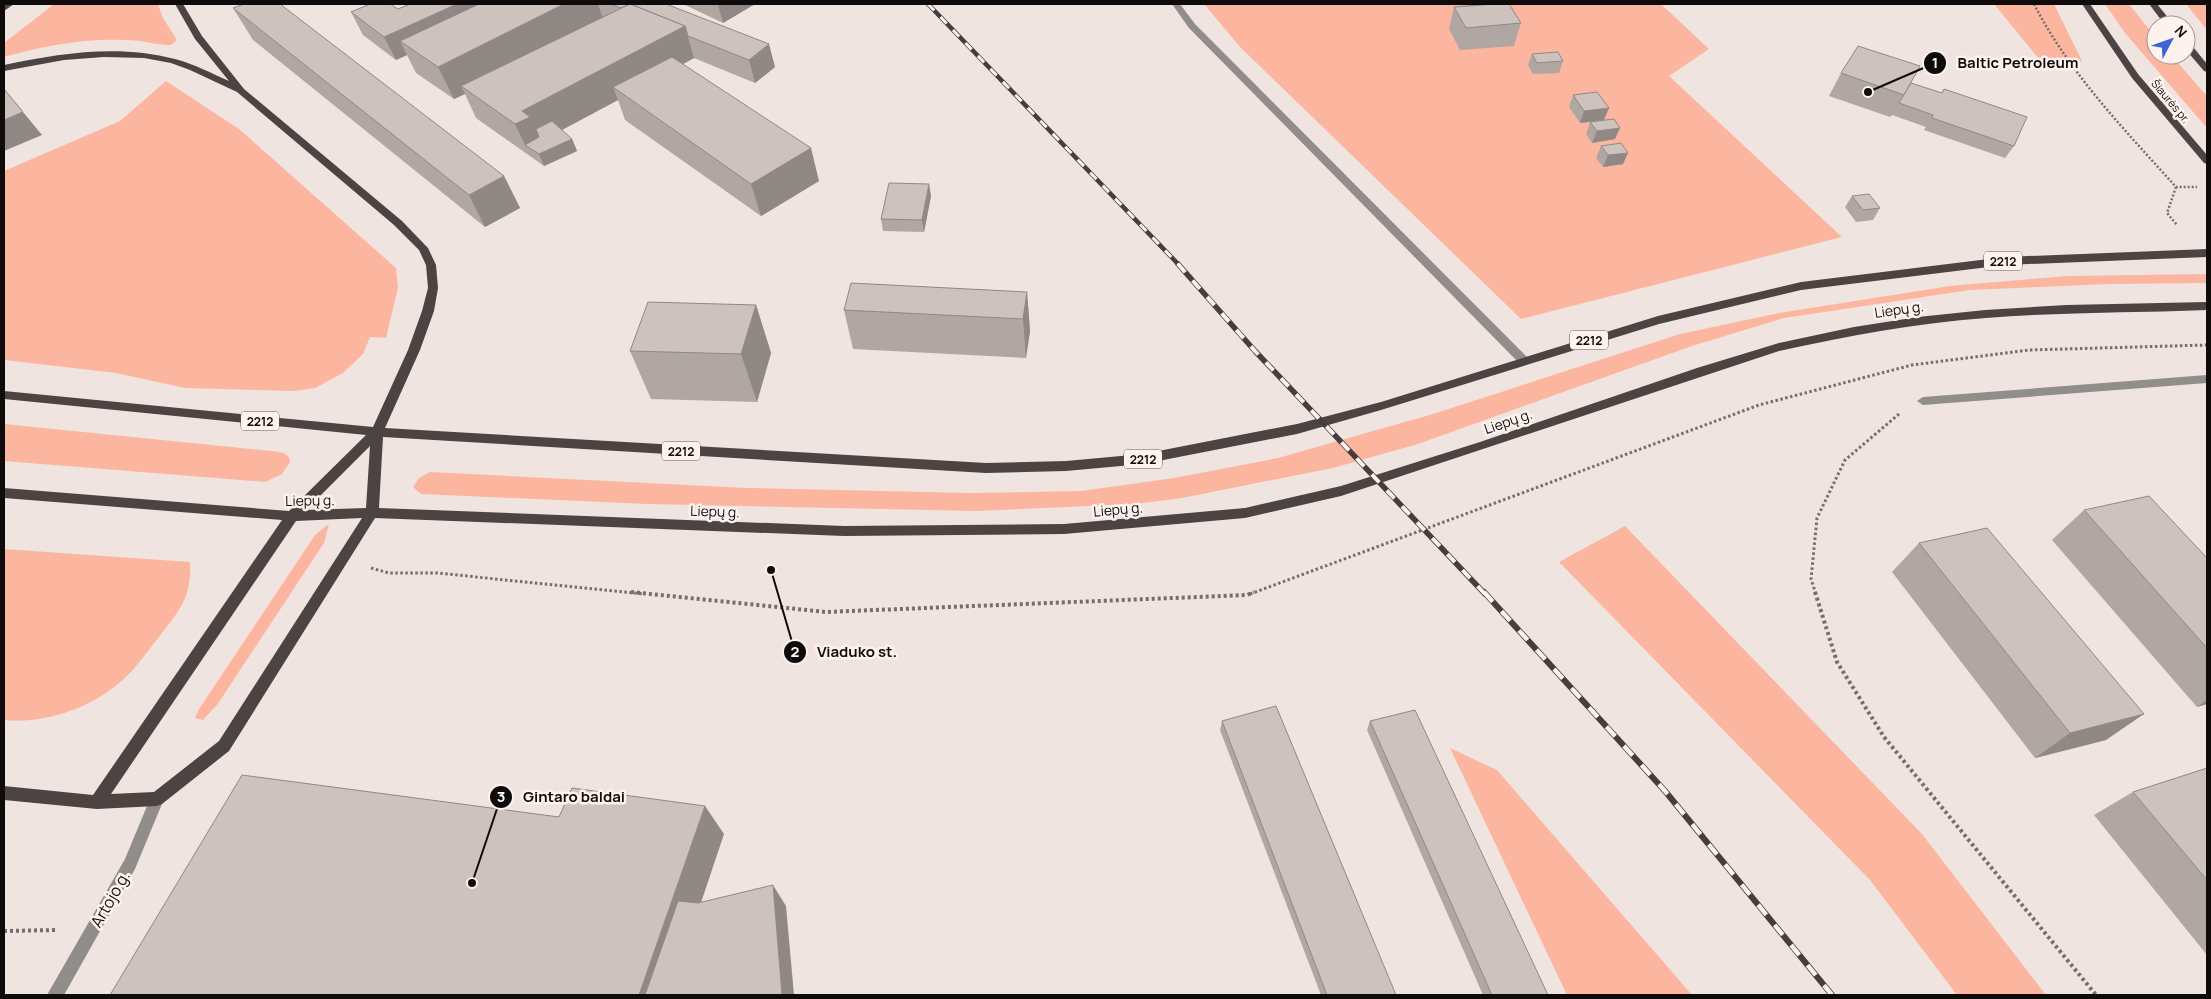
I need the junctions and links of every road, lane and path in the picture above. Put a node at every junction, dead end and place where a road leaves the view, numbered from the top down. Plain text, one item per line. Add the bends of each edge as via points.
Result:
1 (10, 4) edge
2 (179, 4) edge
3 (1176, 4) edge
4 (2034, 4) edge
5 (2086, 4) edge
6 (2153, 4) edge
7 (4, 8) edge
8 (2162, 15) edge
9 (2196, 56) edge
10 (4, 68) edge
11 (2207, 69) edge
12 (241, 91) junction
13 (2207, 161) edge
14 (2200, 187) dead end
15 (2207, 253) edge
16 (2207, 306) edge
17 (1524, 361) junction
18 (2207, 379) edge
19 (4, 395) edge
20 (1923, 401) joint
21 (377, 432) junction
22 (4, 493) edge
23 (372, 513) junction
24 (292, 516) junction
25 (4, 793) edge
26 (157, 799) junction
27 (97, 802) junction
28 (92, 930) junction
29 (4, 931) edge
30 (55, 995) edge
31 (2096, 995) edge

1 - 7 main road
2 - 12 main road via 198,37
3 - 17 street via 1192,26
4 - 14 path via 2044,26 2079,76 2176,187
5 - 13 main road, Šiaurės pr. via 2135,76
6 - 8 main road
9 - 11 main road
10 - 12 main road via 62,56 96,53 136,55 186,66
12 - 21 main road via 398,223 423,248 431,265 433,288 428,311
15 - 17 main road, 2212 via 2005,261 1801,286 1658,320
16 - 23 main road, Liepų g. via 1985,314 1854,331 1778,347 1341,491 1245,513 1064,529 844,531
17 - 21 main road, 2212 via 1298,429 1143,459 1066,466 986,468
18 - 20 street
19 - 21 main road, 2212
20 - 31 path via 1894,416 1845,460 1817,518 1811,579 1837,662 1884,737
21 - 23 main road
21 - 24 main road
22 - 24 main road, Liepų g.
23 - 24 main road, Liepų g.
23 - 26 main road via 224,746
24 - 27 main road
25 - 27 main road
26 - 27 main road
26 - 28 street, Artojo g. via 130,864
28 - 29 path
28 - 30 street, Artojo g.

